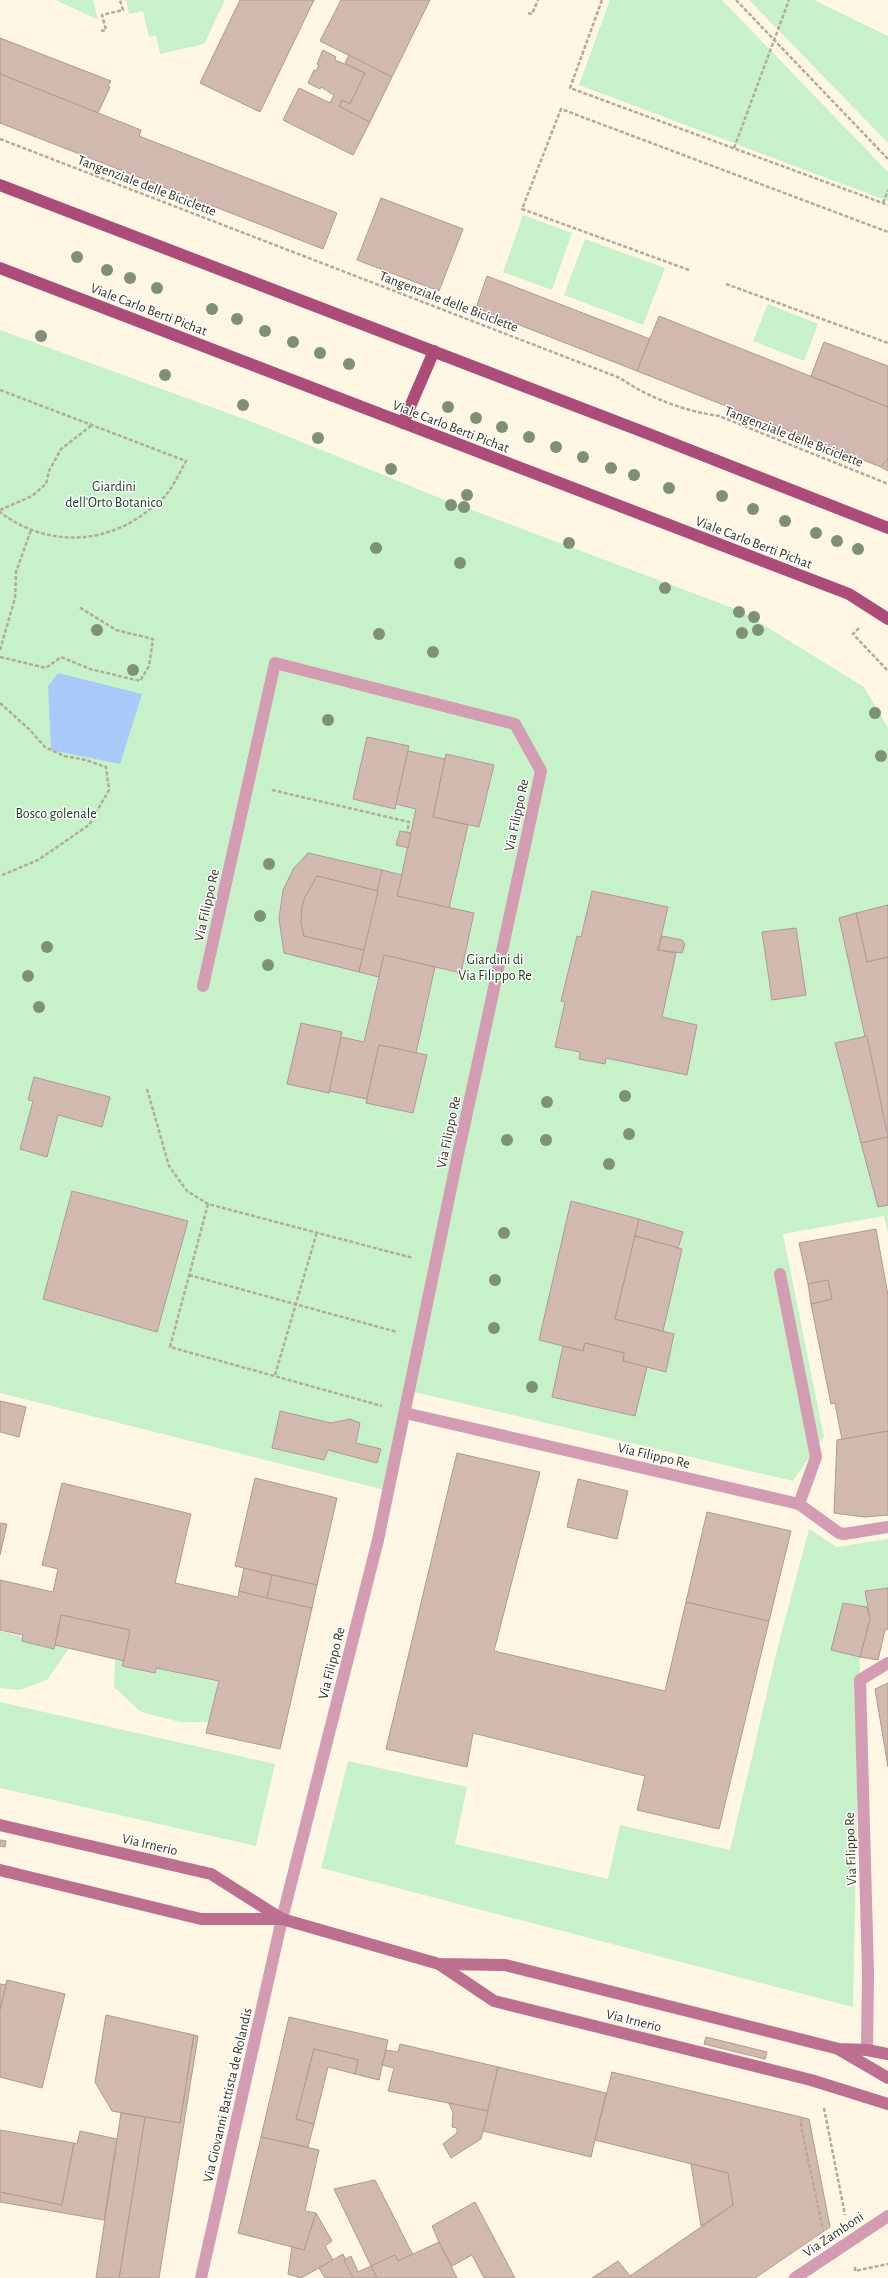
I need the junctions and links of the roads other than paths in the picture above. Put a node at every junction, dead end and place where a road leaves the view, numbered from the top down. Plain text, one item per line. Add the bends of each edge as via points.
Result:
1 (0, 185) edge
2 (0, 268) edge
3 (434, 352) junction
4 (403, 423) junction
5 (888, 528) edge
6 (888, 619) edge
7 (203, 986) dead end
8 (780, 1274) dead end
9 (405, 1413) junction
10 (799, 1504) junction
11 (888, 1527) edge
12 (888, 1663) edge
13 (0, 1826) edge
14 (0, 1870) edge
15 (282, 1920) junction
16 (439, 1964) junction
17 (839, 2049) junction
18 (867, 2050) junction
19 (888, 2054) edge
20 (888, 2078) edge
21 (888, 2104) edge
22 (888, 2216) edge
23 (202, 2278) edge
24 (795, 2278) edge

1 - 3 main road
2 - 4 main road, Viale Carlo Berti Pichat
3 - 4 main road
3 - 5 main road
4 - 6 main road, Viale Carlo Berti Pichat via 849,594
7 - 9 street, Via Filippo Re via 275,663 515,724 540,771
8 - 10 street via 816,1457
9 - 10 street, Via Filippo Re
9 - 15 street, Via Filippo Re via 378,1540
10 - 11 street, Via Filippo Re via 844,1534
12 - 18 street, Via Filippo Re via 860,1680 868,1973
13 - 15 street, Via Irnerio via 212,1874
14 - 15 street, Via Irnerio via 201,1919
15 - 16 street, Via Irnerio
15 - 23 street, Via Giovanni Battista de Rolandis
16 - 17 street, Via Irnerio via 505,1964
16 - 21 street, Via Irnerio via 494,2001 831,2085
17 - 18 street
17 - 20 street
18 - 19 street
22 - 24 street, Via Zamboni

